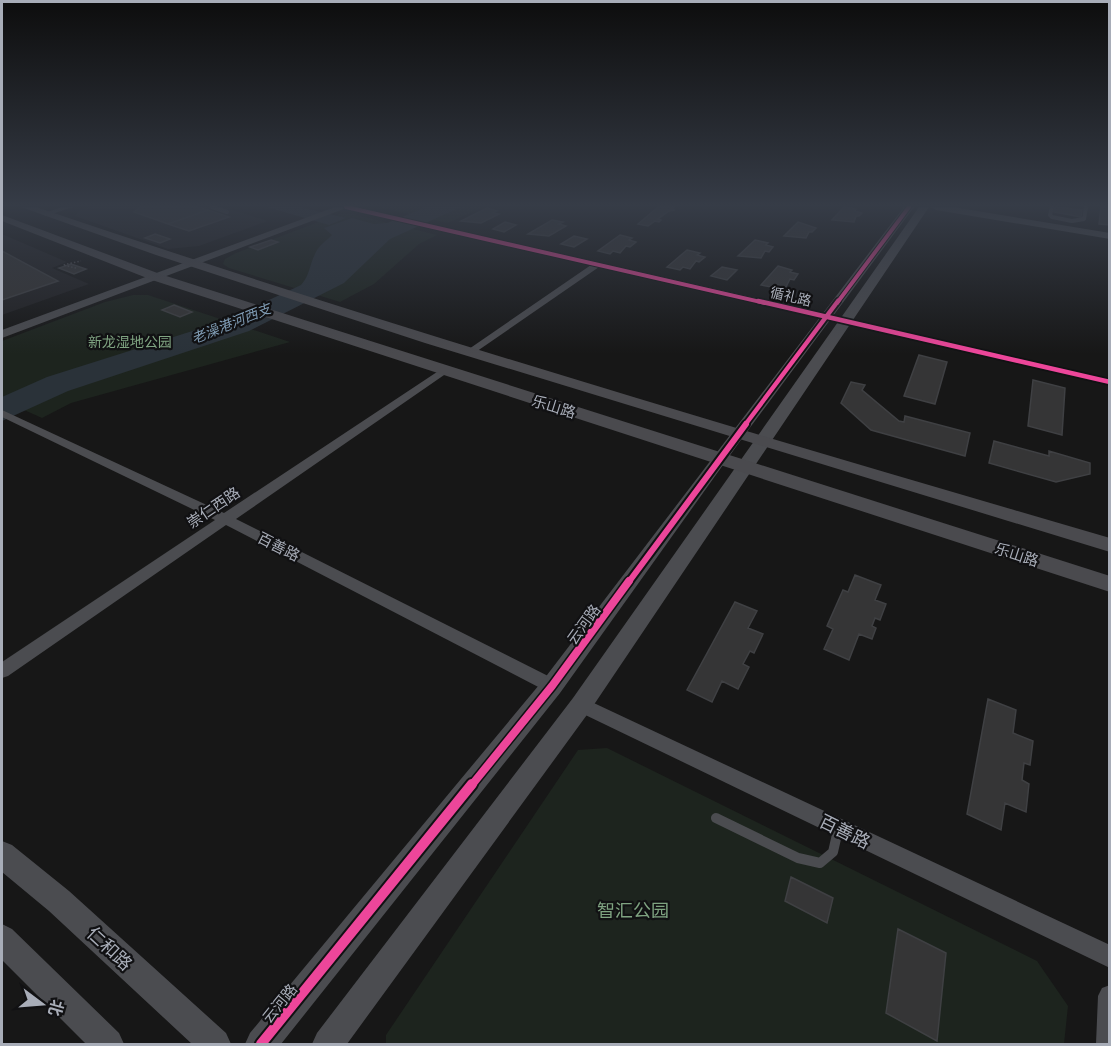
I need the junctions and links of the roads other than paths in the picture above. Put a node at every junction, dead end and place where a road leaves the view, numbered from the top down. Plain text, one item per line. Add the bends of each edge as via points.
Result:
1 (101, 256) edge
2 (165, 256) edge
3 (204, 256) edge
4 (560, 256) edge
5 (873, 256) edge
6 (891, 256) edge
7 (185, 263) junction
8 (598, 264) junction
9 (151, 275) junction
10 (828, 317) junction
11 (846, 321) junction
12 (2, 325) edge
13 (2, 334) edge
14 (470, 353) junction
15 (442, 371) junction
16 (1110, 382) edge
17 (2, 413) edge
18 (738, 434) junction
19 (763, 442) junction
20 (720, 458) junction
21 (746, 467) junction
22 (225, 519) junction
23 (1110, 545) edge
24 (1110, 585) edge
25 (2, 671) edge
26 (552, 686) junction
27 (581, 705) junction
28 (716, 818) dead end
29 (839, 828) junction
30 (2, 855) edge
31 (2, 939) edge
32 (1110, 957) edge
33 (1110, 996) edge
34 (108, 1044) edge
35 (215, 1044) edge
36 (261, 1044) edge
37 (328, 1044) edge
38 (1108, 1044) edge

1 - 9 main road, 乐山路
2 - 7 main road, 乐山路
3 - 7 street
4 - 8 street, 循礼路
5 - 10 street, 云河路
6 - 11 street
7 - 9 street
7 - 14 main road, 乐山路
8 - 10 street, 循礼路
8 - 14 street
9 - 12 street
9 - 13 street
9 - 15 main road, 乐山路
10 - 11 street, 循礼路
10 - 18 street, 云河路
11 - 16 street, 循礼路
11 - 19 street
14 - 18 main road, 乐山路
15 - 20 main road, 乐山路
15 - 22 street, 崇仁西路
17 - 22 street, 百善路
18 - 19 main road, 乐山路
18 - 20 street, 云河路
19 - 21 street
19 - 23 main road, 乐山路
20 - 21 main road, 乐山路
20 - 26 street, 云河路
21 - 24 main road, 乐山路
21 - 27 street
22 - 25 street, 崇仁西路
22 - 26 street, 百善路
26 - 36 street, 云河路
27 - 29 street, 百善路
27 - 37 street
28 - 29 lane via 798,858 820,862 833,852
29 - 32 street, 百善路
30 - 35 street, 仁和路
31 - 34 street
33 - 38 street

